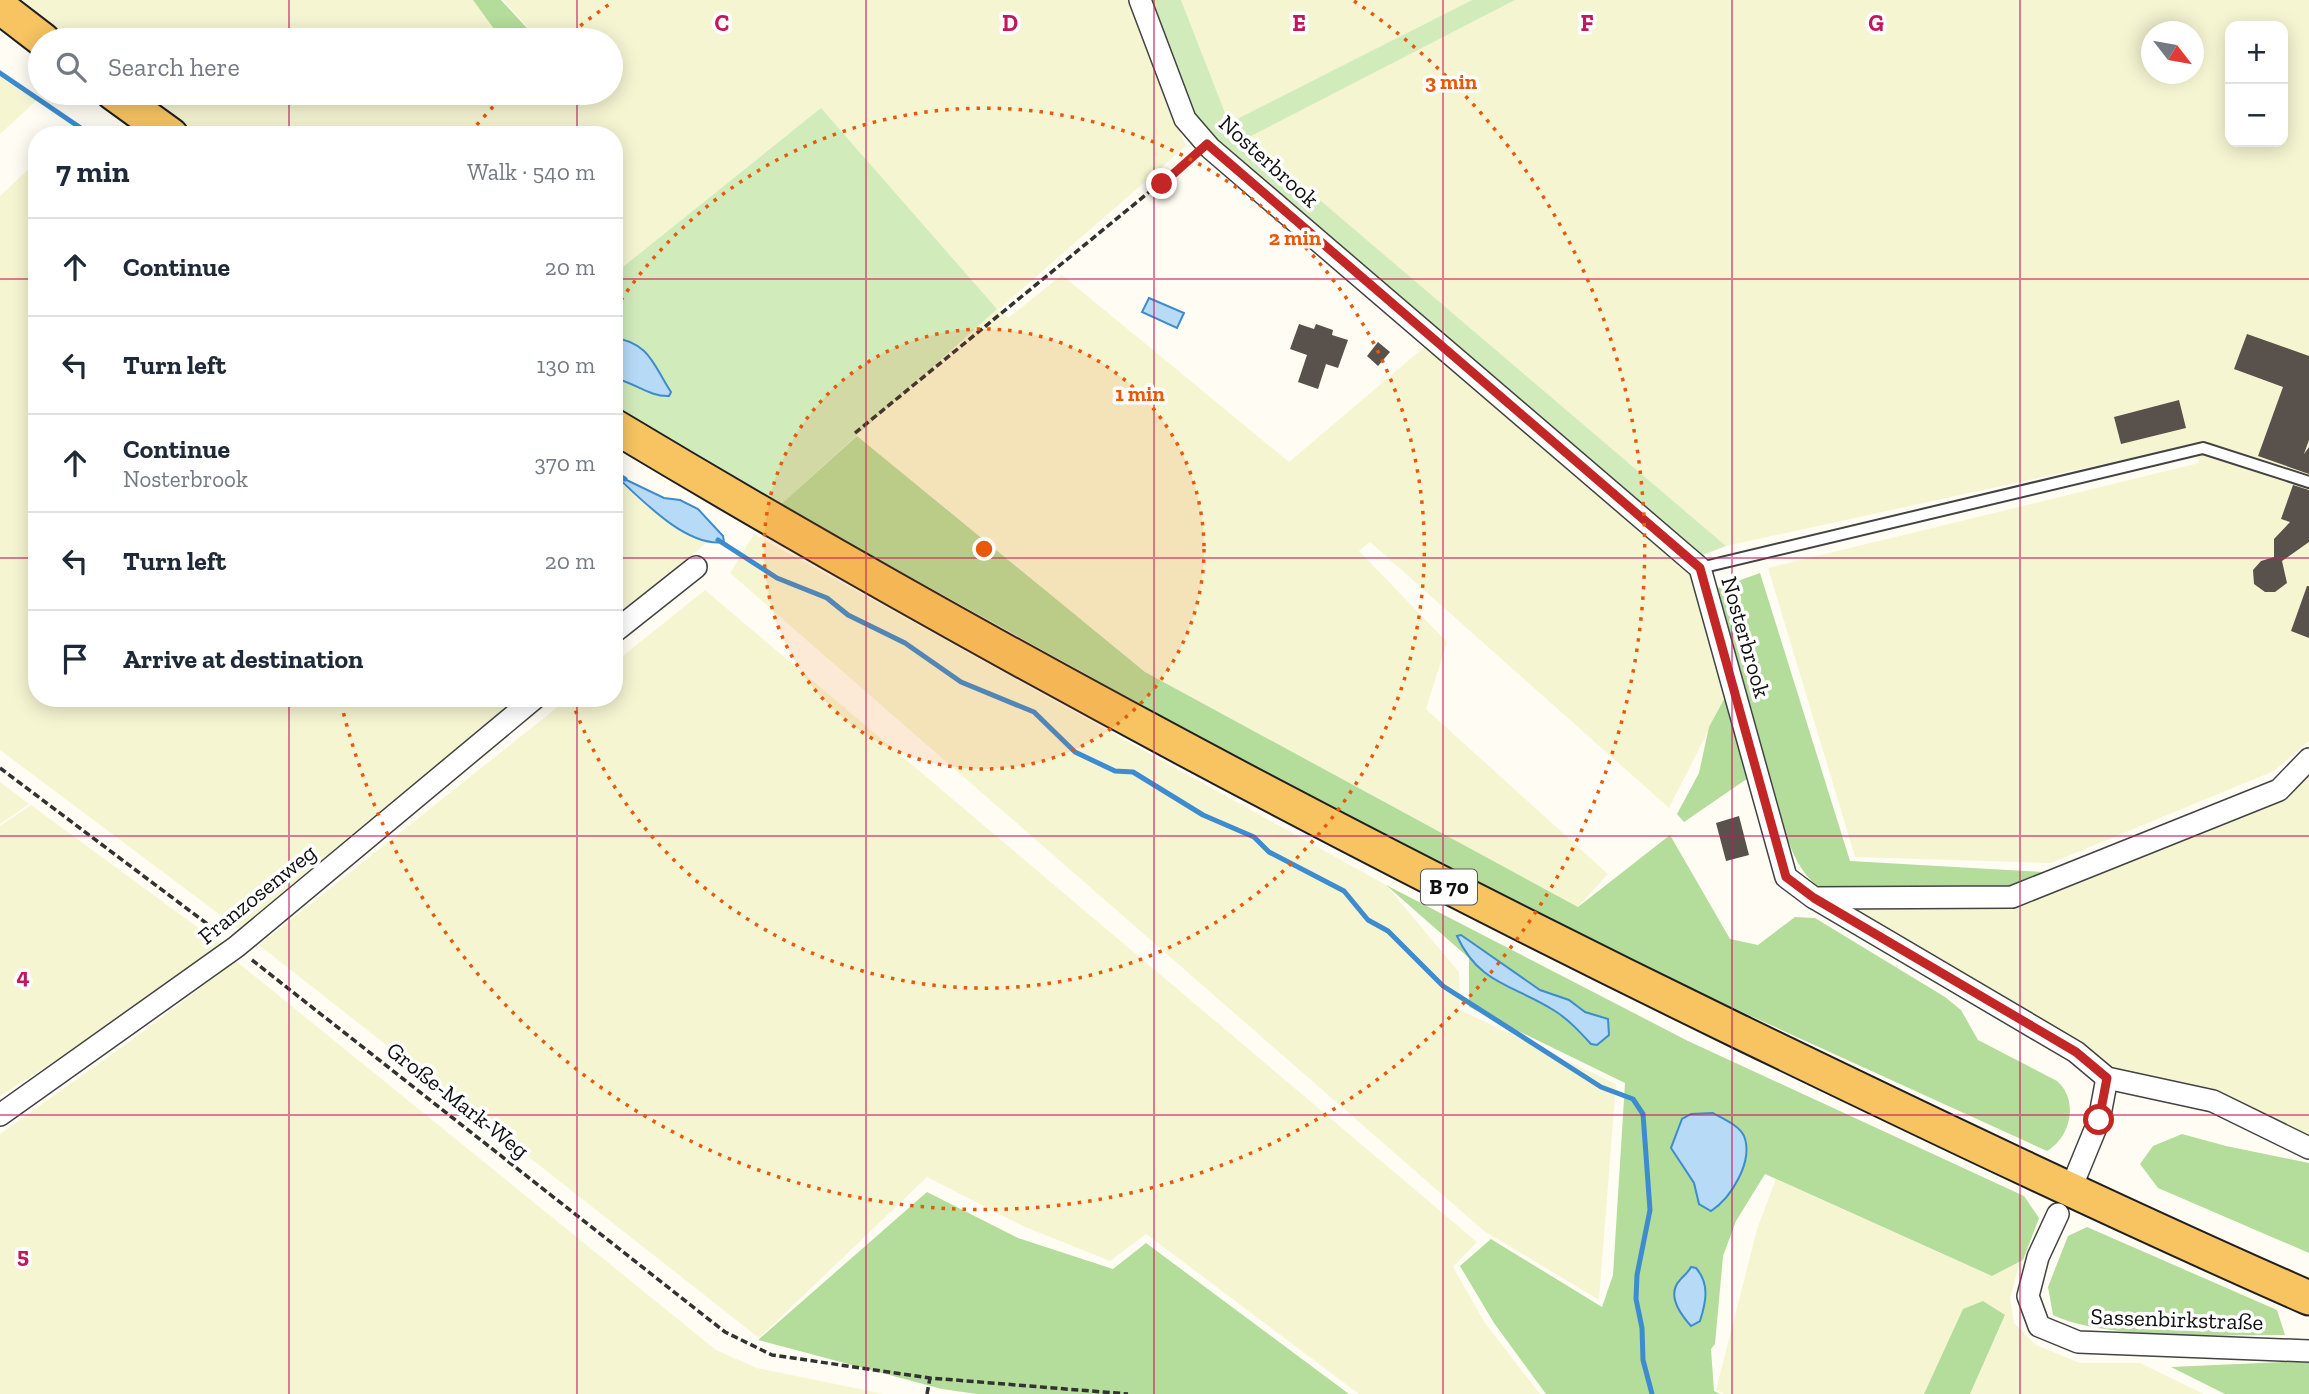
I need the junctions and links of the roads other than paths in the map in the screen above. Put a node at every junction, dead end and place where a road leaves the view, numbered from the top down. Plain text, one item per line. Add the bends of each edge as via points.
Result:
1 (1140, 0) edge
2 (0, 8) edge
3 (28, 29) edge
4 (130, 105) edge
5 (159, 126) edge
6 (623, 431) edge
7 (2309, 482) edge
8 (696, 567) dead end
9 (1700, 568) junction
10 (623, 625) edge
11 (524, 707) edge
12 (2309, 759) edge
13 (1814, 898) junction
14 (2107, 1078) junction
15 (0, 1115) edge
16 (2309, 1148) edge
17 (2076, 1176) dead end
18 (2058, 1214) dead end
19 (2309, 1298) edge
20 (2309, 1351) edge

1 - 9 street, Nosterbrook via 1185,119 1207,144
2 - 3 highway
4 - 5 highway
6 - 19 highway, B 70 via 1019,661 1310,816 1562,945 2056,1185
7 - 9 lane via 2203,447
8 - 10 street
9 - 13 street, Nosterbrook via 1786,877
11 - 15 street, Franzosenweg via 236,947
12 - 13 street via 2278,790 2012,897
13 - 14 street, Nosterbrook via 2076,1052
14 - 16 street via 2213,1101
14 - 17 street via 2099,1120
18 - 20 street, Sassenbirkstraße via 2038,1258 2028,1296 2039,1326 2078,1342

